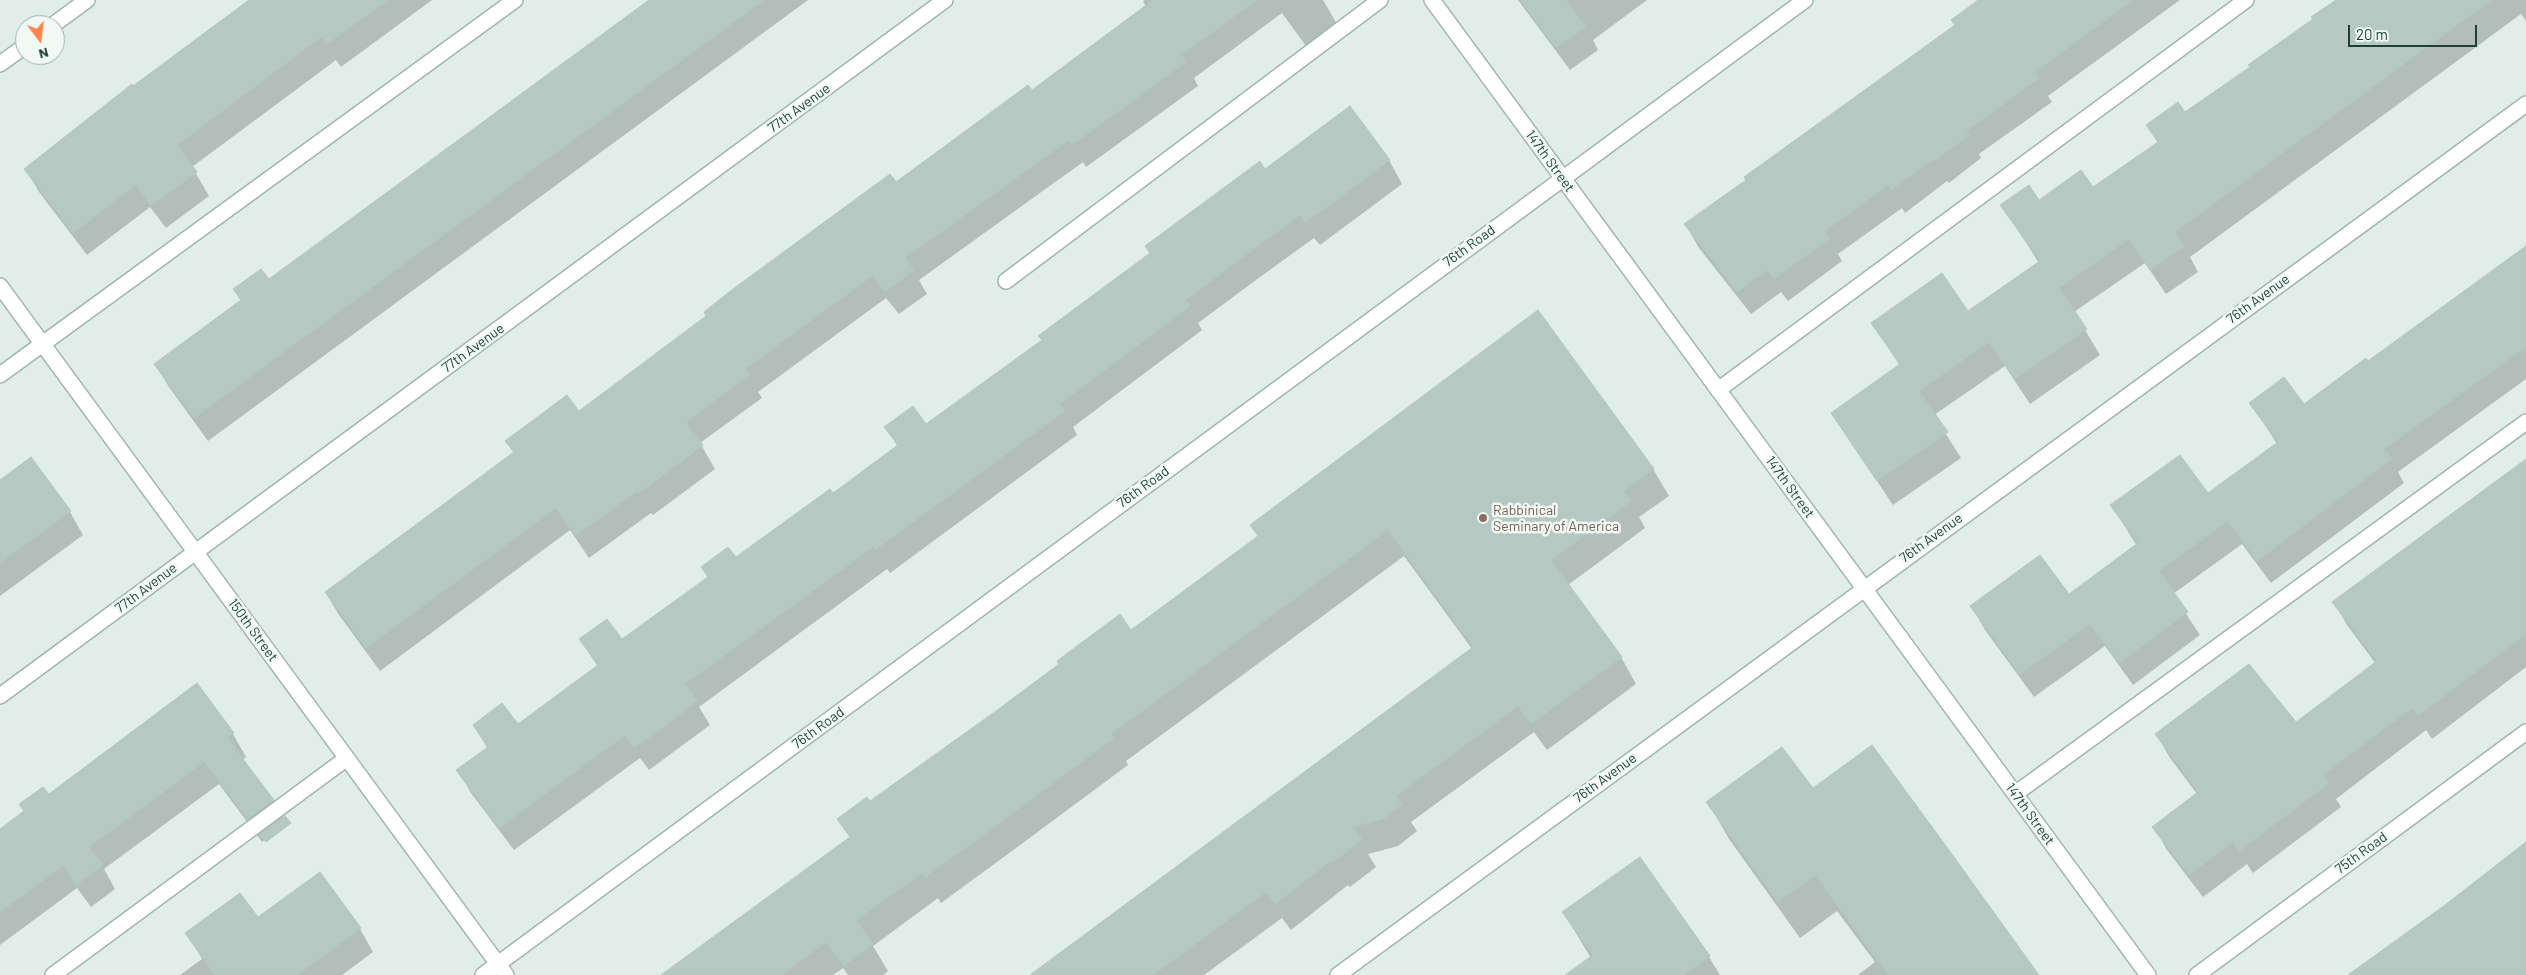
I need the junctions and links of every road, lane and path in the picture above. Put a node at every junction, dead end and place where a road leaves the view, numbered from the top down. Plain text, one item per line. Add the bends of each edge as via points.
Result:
1 (87, 0) edge
2 (515, 0) edge
3 (946, 0) edge
4 (1380, 0) edge
5 (1432, 0) edge
6 (1805, 0) edge
7 (2246, 0) edge
8 (65, 16) edge
9 (15, 53) edge
10 (0, 64) edge
11 (2526, 104) edge
12 (1562, 178) junction
13 (1006, 281) dead end
14 (0, 286) edge
15 (43, 344) junction
16 (0, 375) edge
17 (1718, 390) junction
18 (2526, 422) edge
19 (196, 552) junction
20 (1864, 588) junction
21 (0, 696) edge
22 (2526, 732) edge
23 (347, 758) junction
24 (2015, 794) junction
25 (502, 970) edge
26 (53, 975) edge
27 (483, 975) edge
28 (1338, 975) edge
29 (2148, 975) edge
30 (2197, 975) edge

1 - 8 street
2 - 15 street
3 - 19 street, 77th Avenue
4 - 13 street
5 - 12 street, 147th Street
6 - 12 street, 76th Road
7 - 17 street
9 - 10 street
11 - 20 street, 76th Avenue
12 - 17 street, 147th Street
12 - 25 street, 76th Road
14 - 15 street, 150th Street
15 - 16 street
15 - 19 street, 150th Street
17 - 20 street, 147th Street
18 - 24 street
19 - 21 street, 77th Avenue
19 - 23 street, 150th Street
20 - 24 street, 147th Street
20 - 28 street, 76th Avenue
22 - 30 street, 75th Road
23 - 25 street, 150th Street
23 - 26 street
24 - 29 street, 147th Street
25 - 27 street, 76th Road

